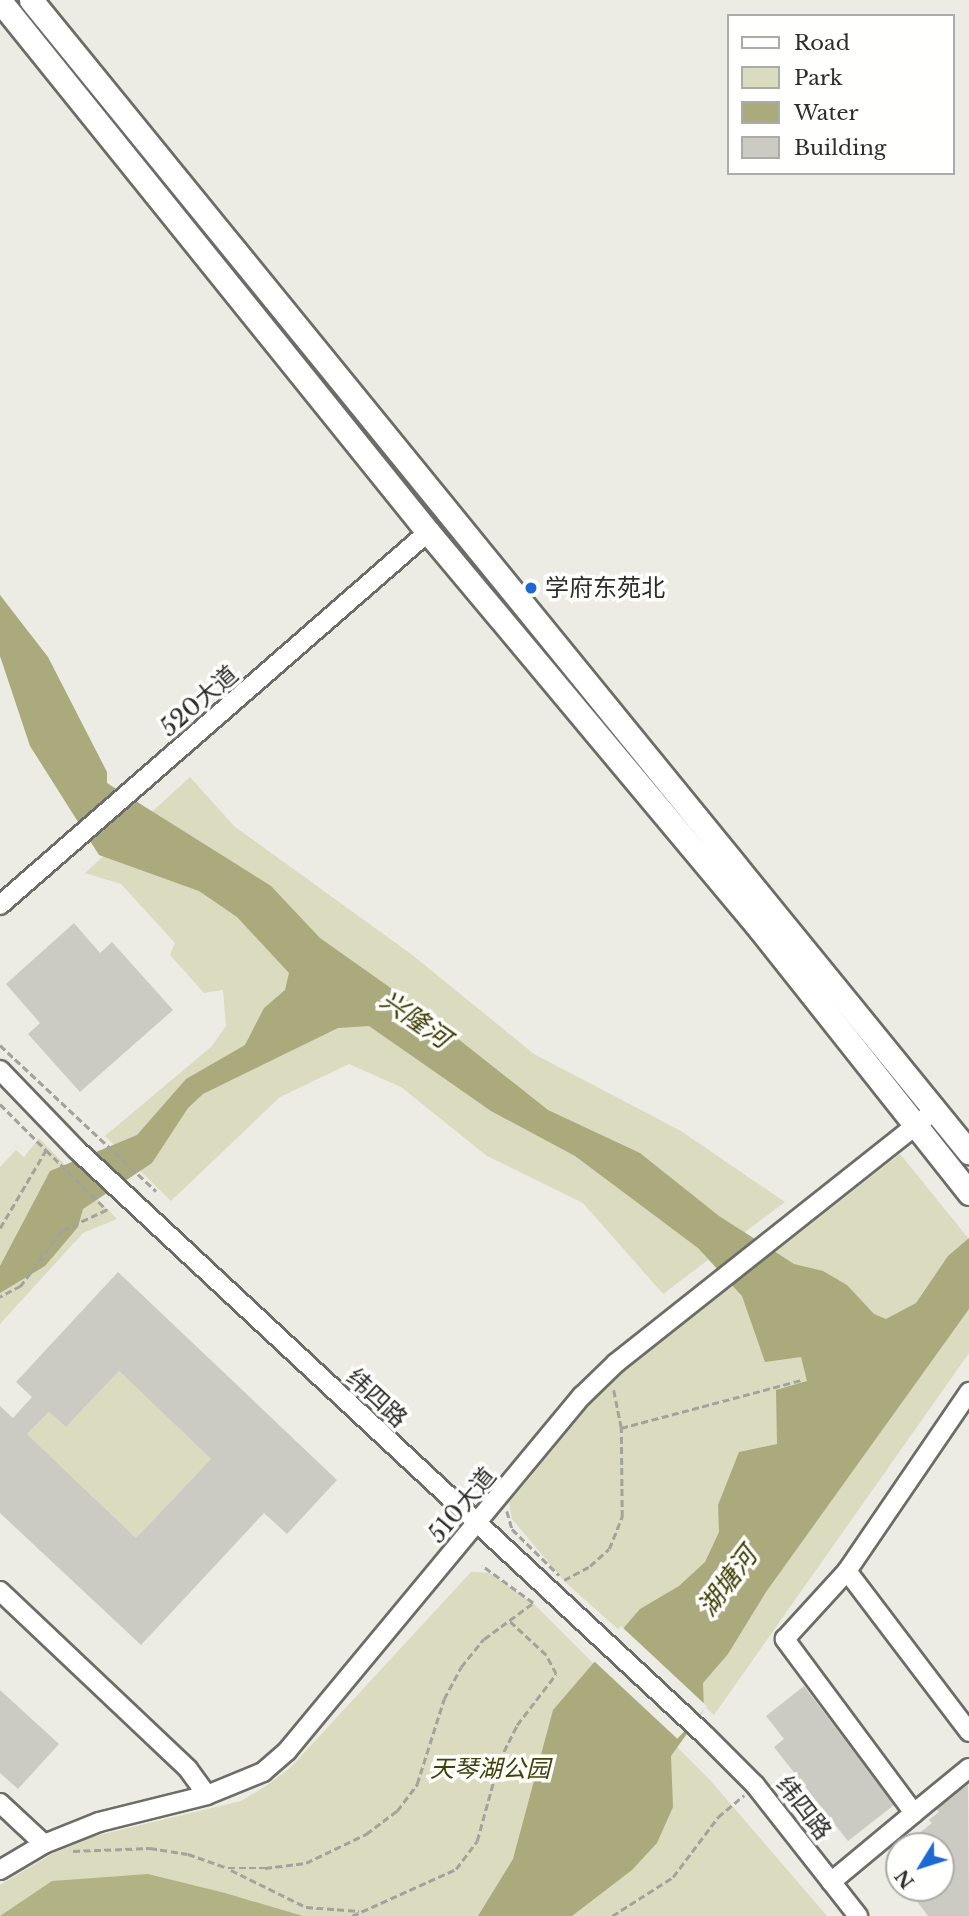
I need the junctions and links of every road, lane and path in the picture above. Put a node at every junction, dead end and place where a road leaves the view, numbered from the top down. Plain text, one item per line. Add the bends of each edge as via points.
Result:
1 (32, 0) edge
2 (0, 1) edge
3 (428, 532) junction
4 (0, 905) edge
5 (0, 1045) edge
6 (0, 1070) edge
7 (0, 1104) edge
8 (935, 1110) junction
9 (915, 1125) junction
10 (46, 1150) junction
11 (969, 1152) edge
12 (156, 1191) dead end
13 (969, 1194) edge
14 (0, 1228) edge
15 (0, 1297) edge
16 (802, 1380) dead end
17 (612, 1382) dead end
18 (968, 1398) edge
19 (621, 1428) junction
20 (507, 1511) dead end
21 (478, 1525) junction
22 (482, 1566) dead end
23 (847, 1571) junction
24 (0, 1591) edge
25 (509, 1620) junction
26 (969, 1732) edge
27 (969, 1768) edge
28 (755, 1785) junction
29 (207, 1795) junction
30 (0, 1803) edge
31 (914, 1813) junction
32 (44, 1844) junction
33 (66, 1852) dead end
34 (228, 1868) junction
35 (0, 1870) edge
36 (831, 1882) junction
37 (362, 1911) junction
38 (352, 1916) edge
39 (612, 1916) edge
40 (858, 1916) edge

1 - 8 main road
2 - 3 main road
3 - 4 street, 520大道
3 - 9 main road via 760,929
5 - 12 path
6 - 21 street, 纬四路 via 78,1150
7 - 10 path
8 - 9 street, 510大道
8 - 11 main road
9 - 13 main road
9 - 21 street, 510大道 via 762,1244 582,1396
10 - 14 path
10 - 15 path via 107,1210 62,1231 21,1286
16 - 19 path
17 - 19 path
18 - 23 street
19 - 20 path via 622,1517 609,1549 590,1566 564,1581 512,1529
21 - 28 street, 纬四路
21 - 29 street, 510大道 via 287,1751 263,1772
22 - 25 path via 533,1603
23 - 26 street
23 - 31 street via 785,1640
24 - 29 street via 188,1769
25 - 34 path via 484,1639 461,1667 437,1720 417,1784 397,1811 366,1834 306,1863
25 - 37 path via 546,1655 556,1674 517,1725 499,1760 477,1841 456,1869
27 - 31 street
28 - 36 street, 纬四路
28 - 39 path via 718,1817 673,1877
29 - 32 street, 510大道 via 99,1822
30 - 32 street
31 - 36 street
32 - 35 street, 510大道
33 - 34 path via 150,1848 188,1854
34 - 37 path via 306,1907
36 - 40 street, 纬四路
37 - 38 path

